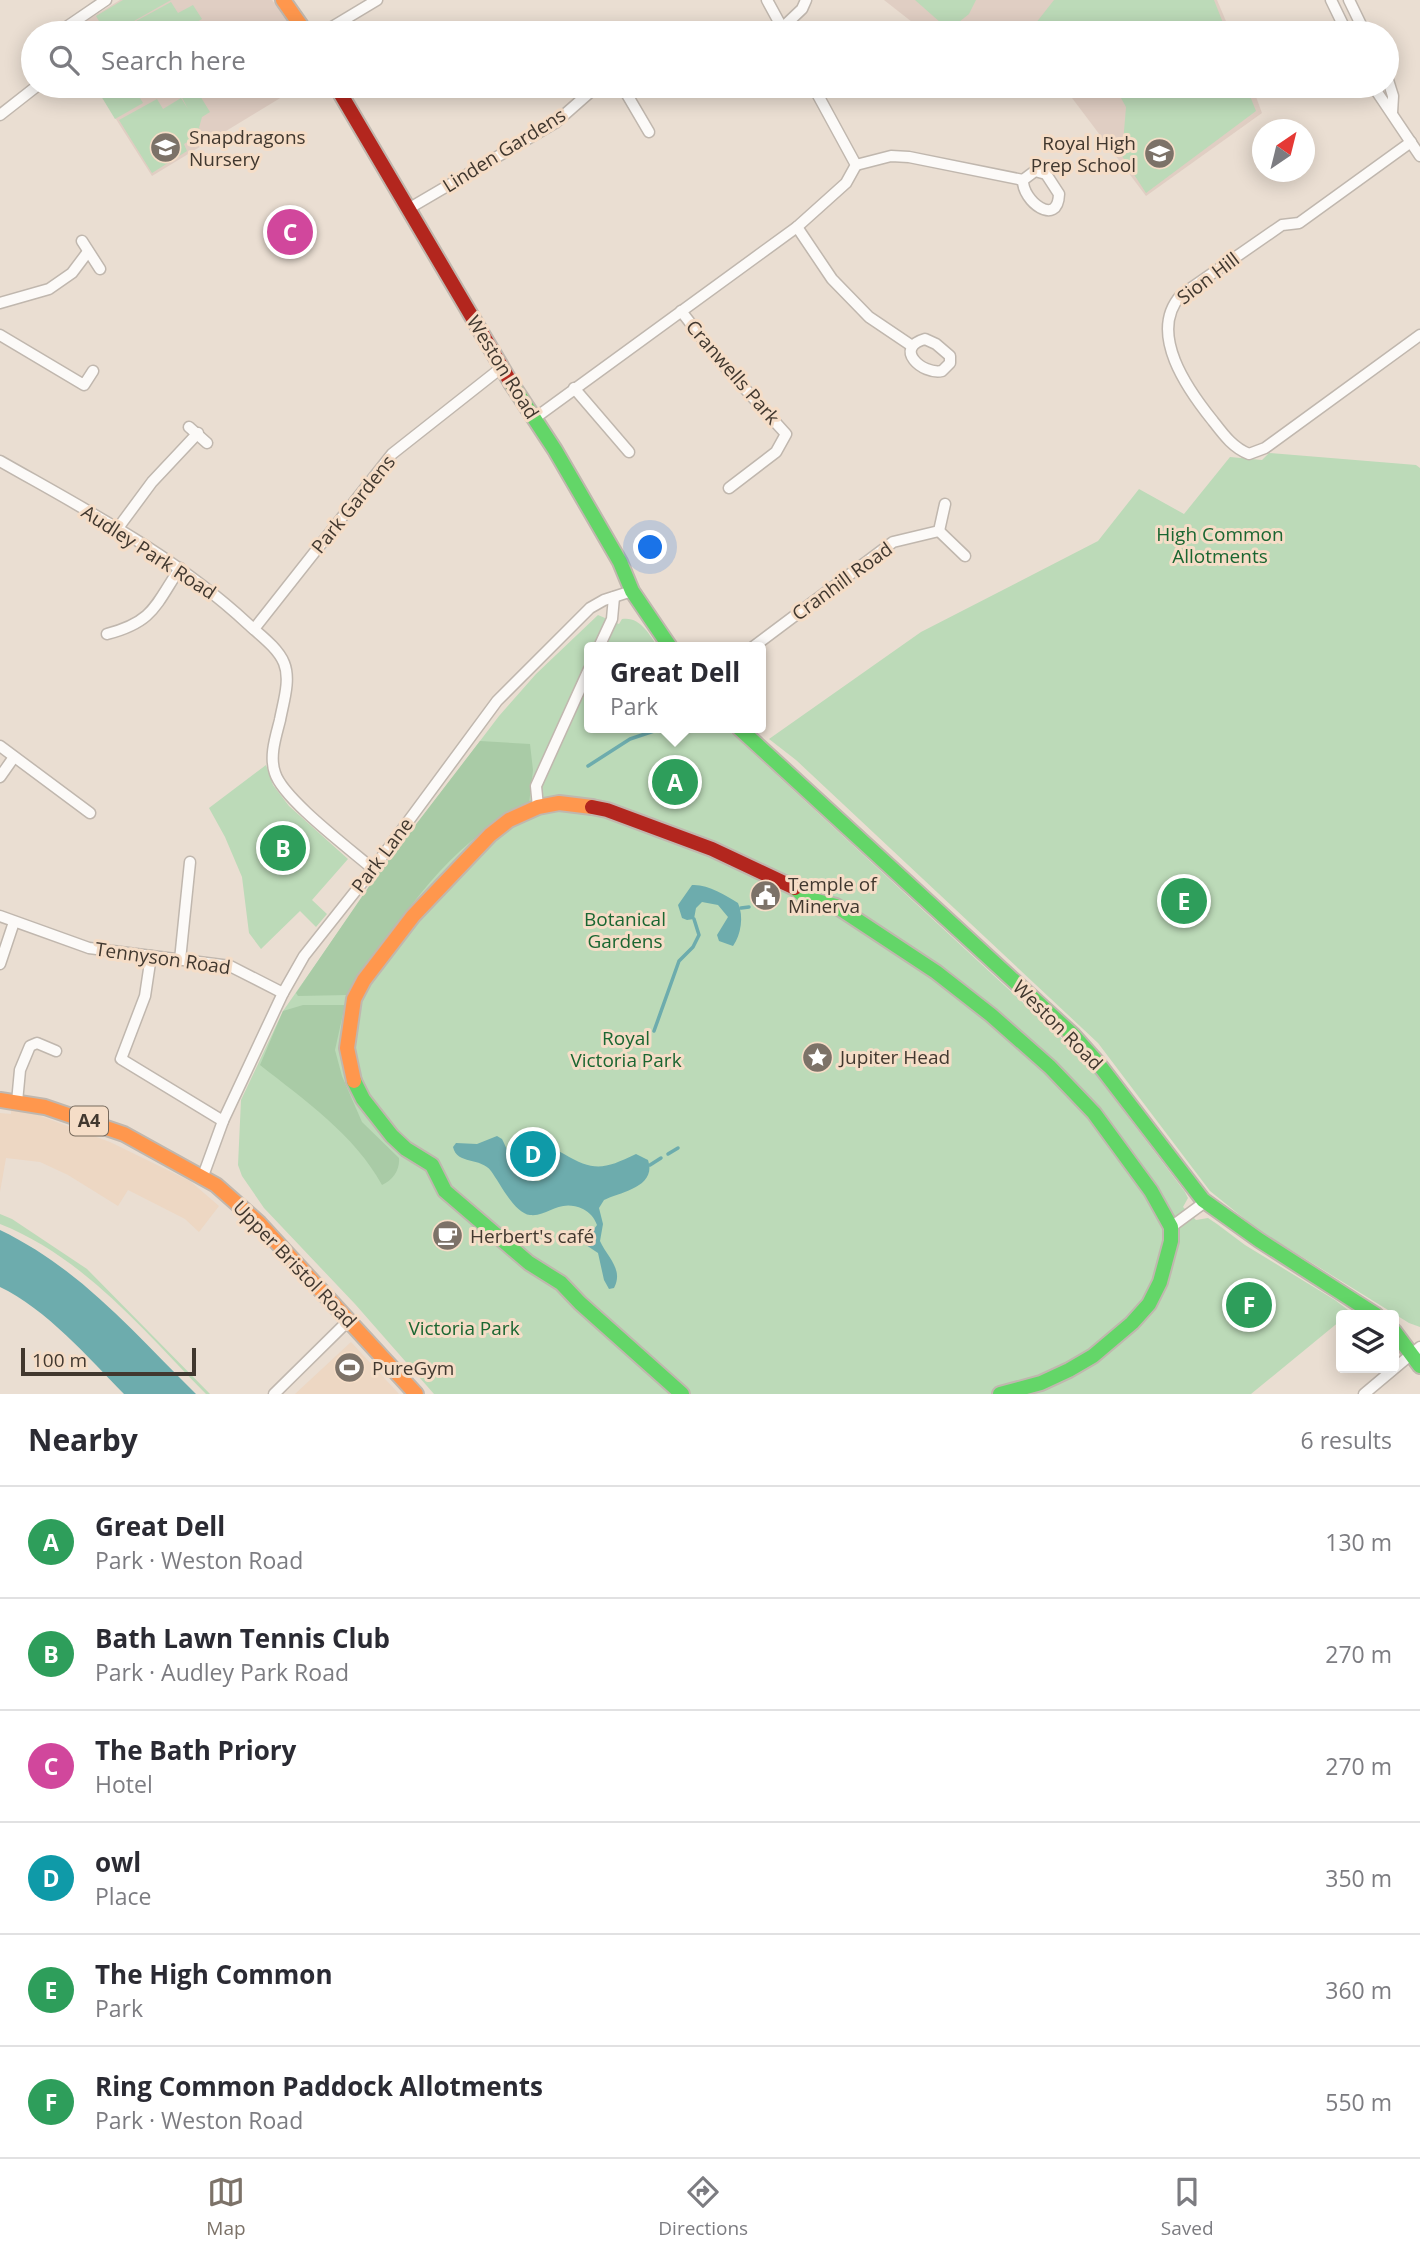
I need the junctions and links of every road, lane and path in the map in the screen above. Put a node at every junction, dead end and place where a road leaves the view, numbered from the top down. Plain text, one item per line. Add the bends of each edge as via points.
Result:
1 (106, 0) edge
2 (283, 0) edge
3 (377, 0) edge
4 (767, 0) edge
5 (806, 0) edge
6 (1331, 0) edge
7 (1349, 0) edge
8 (74, 21) edge
9 (298, 21) edge
10 (343, 21) edge
11 (779, 21) edge
12 (793, 21) edge
13 (1341, 21) edge
14 (1359, 21) edge
15 (22, 98) edge
16 (343, 98) edge
17 (583, 98) edge
18 (629, 98) edge
19 (820, 98) edge
20 (1381, 98) edge
21 (1393, 98) edge
22 (1392, 113) junction
23 (0, 115) edge
24 (649, 132) dead end
25 (1411, 142) junction
26 (1420, 156) edge
27 (856, 164) junction
28 (1023, 180) dead end
29 (408, 209) junction
30 (797, 227) junction
31 (82, 241) dead end
32 (87, 253) junction
33 (100, 269) dead end
34 (0, 303) edge
35 (681, 311) junction
36 (0, 335) edge
37 (1420, 335) edge
38 (912, 346) dead end
39 (501, 368) junction
40 (93, 371) dead end
41 (574, 388) junction
42 (535, 418) junction
43 (207, 443) dead end
44 (629, 452) dead end
45 (0, 461) edge
46 (729, 488) dead end
47 (945, 504) dead end
48 (118, 528) junction
49 (939, 531) junction
50 (965, 556) dead end
51 (180, 568) junction
52 (632, 591) junction
53 (614, 597) junction
54 (254, 629) junction
55 (107, 634) dead end
56 (601, 642) edge
57 (667, 642) edge
58 (760, 642) edge
59 (584, 680) edge
60 (744, 733) edge
61 (0, 746) edge
62 (15, 757) junction
63 (0, 777) edge
64 (538, 807) junction
65 (90, 813) dead end
66 (190, 862) dead end
67 (373, 869) junction
68 (0, 916) edge
69 (14, 922) junction
70 (151, 956) junction
71 (180, 960) junction
72 (0, 964) edge
73 (283, 993) junction
74 (56, 1051) dead end
75 (0, 1100) edge
76 (17, 1102) junction
77 (223, 1121) junction
78 (203, 1176) junction
79 (1205, 1202) junction
80 (1171, 1227) junction
81 (1368, 1310) edge
82 (348, 1321) junction
83 (1399, 1336) edge
84 (1417, 1355) edge
85 (274, 1394) edge
86 (416, 1394) edge
87 (682, 1394) edge
88 (1000, 1394) edge
89 (1364, 1394) edge

1 - 8 street
2 - 9 street
3 - 10 street
4 - 11 street
5 - 12 street
6 - 13 street
7 - 14 street
15 - 23 street
16 - 29 street, Weston Road
17 - 29 street, Linden Gardens via 555,123
18 - 24 street
19 - 27 street
20 - 22 street
21 - 22 street
22 - 25 street
25 - 26 street
25 - 37 street, Sion Hill via 1299,223 1282,225 1181,295 1171,309 1169,329 1170,344 1192,394 1224,436 1248,454 1265,448
27 - 28 street via 909,157
27 - 30 street, Cranwells Park via 834,196
29 - 39 street, Weston Road
30 - 35 street, Cranwells Park
30 - 38 street via 832,279 869,317
31 - 32 street
32 - 33 street
32 - 34 street via 72,273 49,289
35 - 41 street, Cranwells Park
35 - 46 street, Cranwells Park via 719,360 791,431 776,452
36 - 40 street via 85,385
39 - 42 street, Weston Road
39 - 54 street, Park Gardens via 392,454
41 - 42 street, Cranwells Park
41 - 44 street
42 - 52 street, Weston Road via 620,562
43 - 48 street via 194,430
45 - 48 street, Audley Park Road
47 - 49 street
48 - 51 street, Audley Park Road
49 - 50 street
49 - 58 street, Cranhill Road via 893,542
51 - 54 street, Audley Park Road
51 - 55 street via 146,618
52 - 53 street, Park Lane
52 - 57 street, Weston Road
53 - 56 street via 612,619
53 - 67 street, Park Lane via 590,608 497,701
54 - 67 street, Audley Park Road via 284,663 287,681 274,748 275,773 300,806
59 - 64 street via 536,786
60 - 79 street, Weston Road via 1073,1035
61 - 62 street
62 - 63 street
62 - 65 street
64 - 80 street via 559,803 607,810 707,847 792,885 806,898 836,906 888,939 990,1015 1069,1085 1125,1154
64 - 87 street via 490,835 413,916 364,980 349,1026 354,1081 392,1136 432,1165 445,1191 529,1263 561,1283
66 - 71 street
67 - 73 street, Park Lane via 304,956
68 - 69 street, Tennyson Road
69 - 70 street, Tennyson Road via 89,948
69 - 72 street
70 - 71 street, Tennyson Road
70 - 77 street via 145,996 121,1059
71 - 73 street, Tennyson Road via 230,965
73 - 77 street, Park Lane
74 - 76 street via 37,1043 30,1046 20,1070
75 - 76 street, Upper Bristol Road / A4
76 - 78 street, Upper Bristol Road / A4 via 124,1134
77 - 78 street, Park Lane
78 - 82 street, Upper Bristol Road / A4 via 259,1223
79 - 80 street
79 - 81 street, Weston Road
80 - 88 street via 1160,1282 1132,1323 1069,1370
82 - 85 street
82 - 86 street, Upper Bristol Road / A4
83 - 84 street
84 - 89 street

